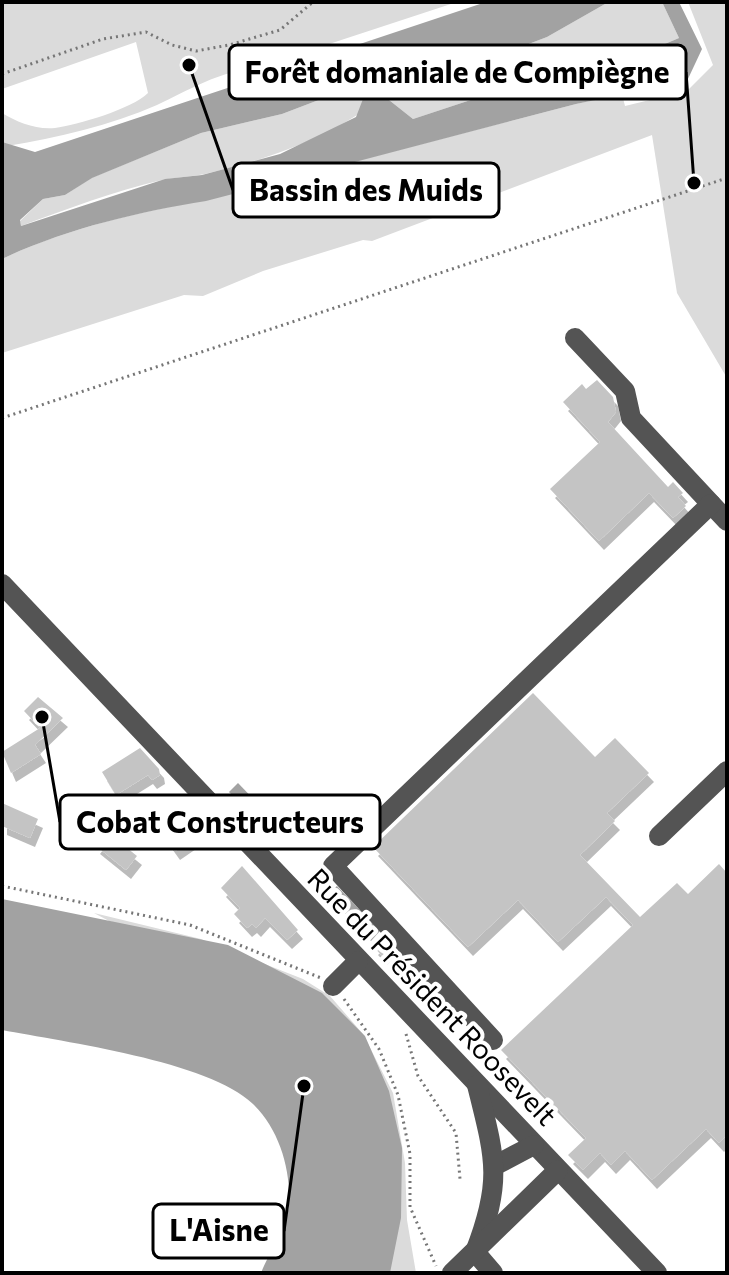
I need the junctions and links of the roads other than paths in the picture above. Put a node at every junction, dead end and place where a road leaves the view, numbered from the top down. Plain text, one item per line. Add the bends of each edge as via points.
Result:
1 (575, 338) dead end
2 (711, 504) junction
3 (727, 521) edge
4 (2, 584) edge
5 (727, 771) edge
6 (659, 836) dead end
7 (358, 961) junction
8 (333, 986) road end
9 (493, 1040) dead end
10 (477, 1085) junction
11 (534, 1145) junction
12 (558, 1170) junction
13 (495, 1175) junction
14 (533, 1193) junction
15 (475, 1252) junction
16 (452, 1273) edge
17 (493, 1273) edge
18 (657, 1273) edge

1 - 2 street via 625,391 631,418
2 - 3 street
2 - 9 street via 333,866
4 - 7 street, Rue du Président Roosevelt
5 - 6 street
7 - 8 street
7 - 10 street, Rue du Président Roosevelt
10 - 11 street, Rue du Président Roosevelt
10 - 13 street
11 - 12 street, Rue du Président Roosevelt
11 - 13 street
12 - 14 street
12 - 18 street, Rue du Président Roosevelt
13 - 14 street via 512,1191
13 - 15 street via 491,1211
14 - 15 street
15 - 16 street
15 - 17 street

